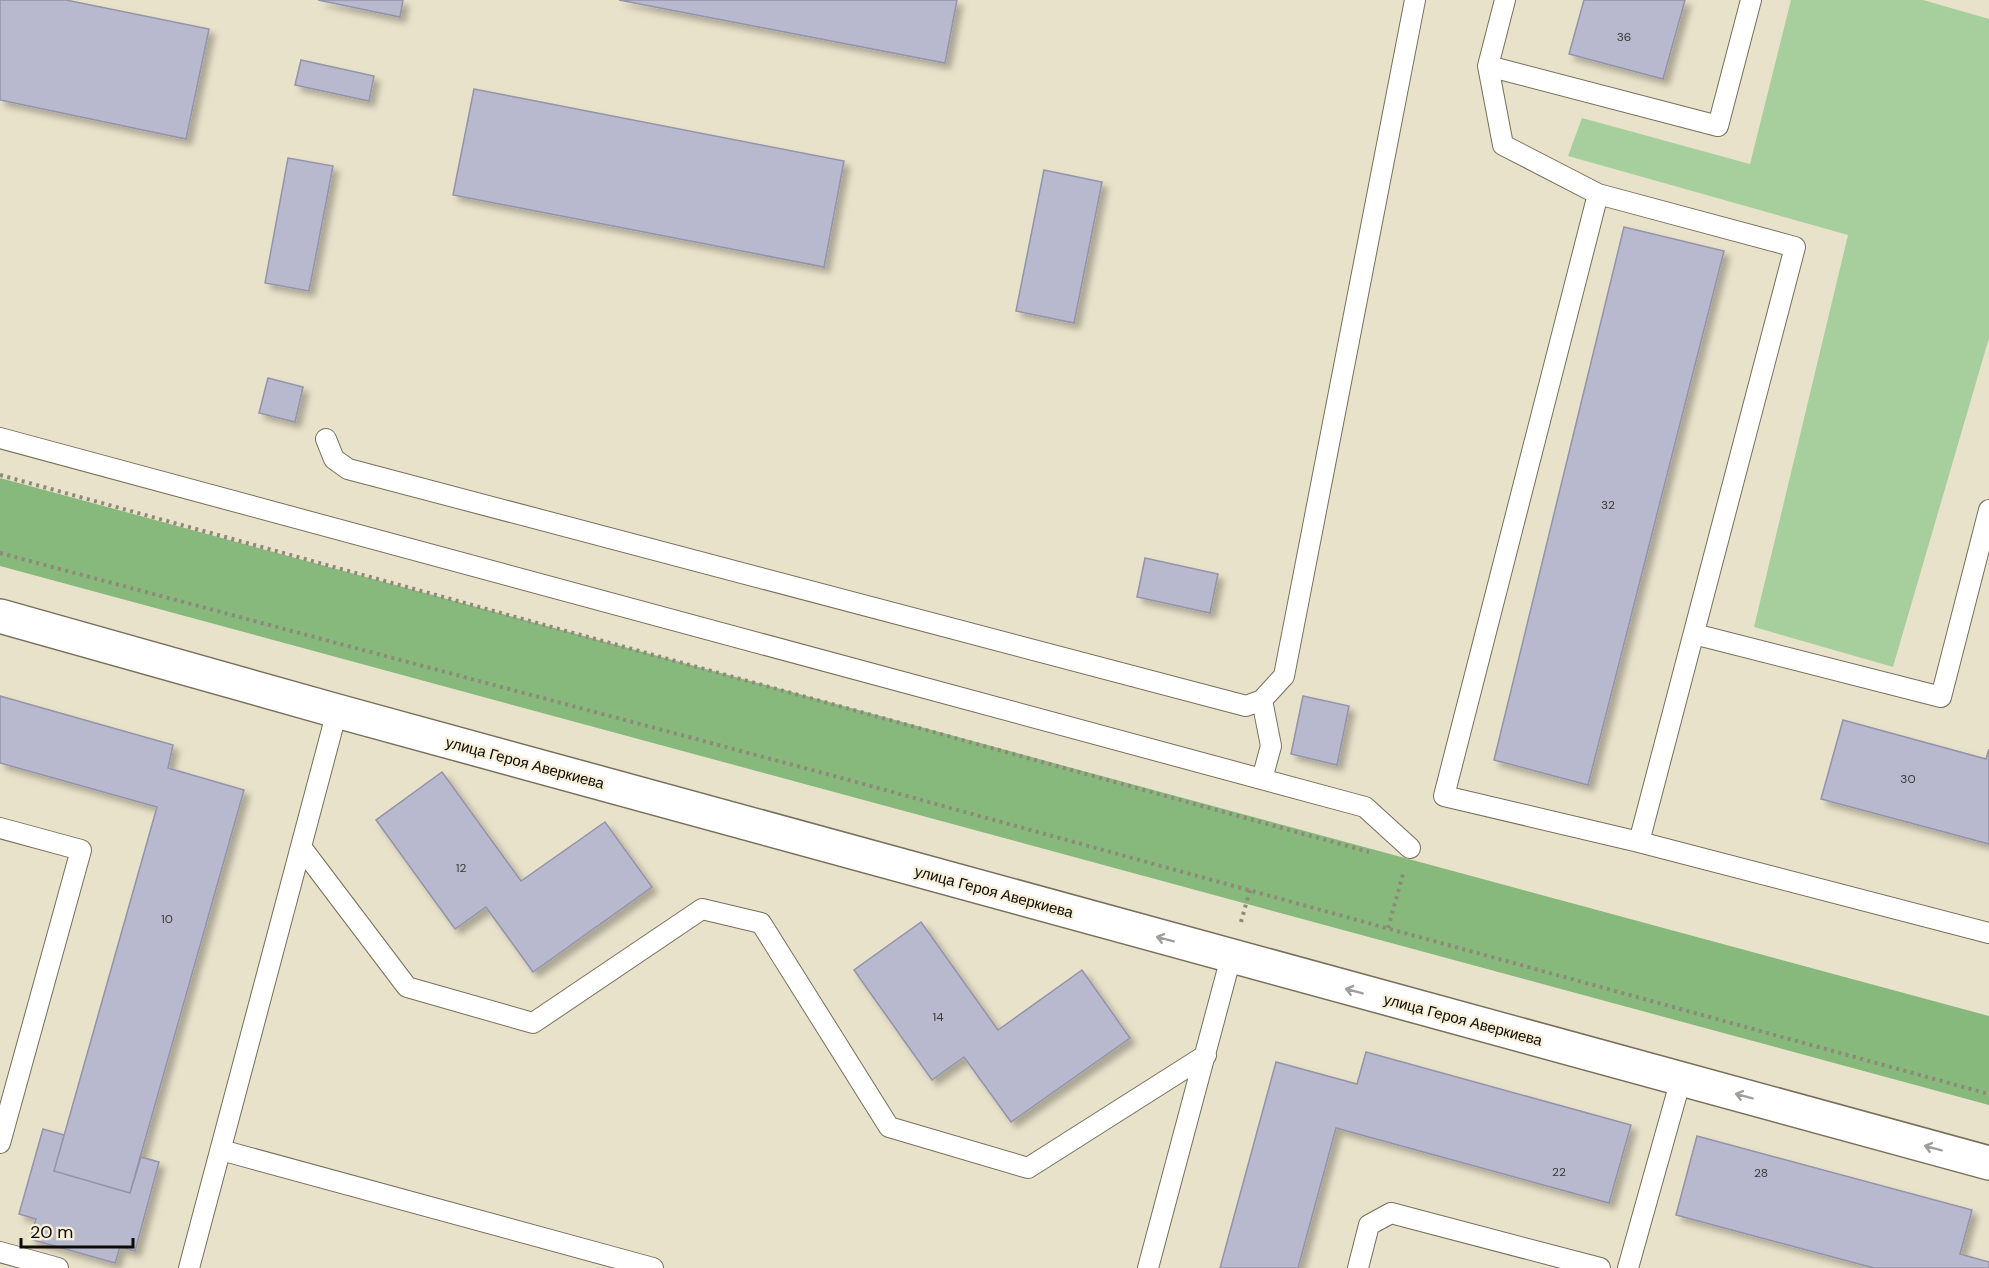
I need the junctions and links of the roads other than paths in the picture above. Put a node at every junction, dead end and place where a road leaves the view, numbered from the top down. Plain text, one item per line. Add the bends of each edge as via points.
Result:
1 (1415, 0) edge
2 (1504, 0) edge
3 (1751, 0) edge
4 (1488, 66) junction
5 (1598, 194) junction
6 (0, 438) edge
7 (326, 439) dead end
8 (1989, 510) edge
9 (0, 616) edge
10 (1694, 634) junction
11 (1262, 700) junction
12 (337, 711) junction
13 (1262, 779) junction
14 (0, 828) edge
15 (1639, 842) junction
16 (301, 847) junction
17 (1410, 848) road end
18 (1989, 933) edge
19 (1231, 957) junction
20 (1206, 1055) junction
21 (1681, 1079) junction
22 (0, 1143) edge
23 (221, 1150) junction
24 (1989, 1163) edge
25 (0, 1252) edge
26 (58, 1268) edge
27 (189, 1268) edge
28 (650, 1268) edge
29 (1148, 1268) edge
30 (1358, 1268) edge
31 (1600, 1268) edge
32 (1628, 1268) edge

1 - 11 lane via 1284,676
2 - 4 lane
3 - 4 lane via 1718,126
4 - 5 lane via 1503,145
5 - 10 lane via 1795,247
5 - 15 lane via 1444,796
6 - 13 lane
7 - 11 lane via 334,459 348,469 1246,706
8 - 10 lane via 1941,697
9 - 12 street, улица Героя Аверкиева
10 - 15 lane
11 - 13 lane via 1271,746
12 - 16 lane
19 -> 12 street, улица Героя Аверкиева
13 - 17 lane via 1365,807
14 - 22 lane via 81,850
15 - 18 lane
16 - 20 lane via 407,987 533,1023 702,909 761,923 888,1127 1028,1168
16 - 23 lane
19 - 20 lane
21 -> 19 street, улица Героя Аверкиева
20 - 29 lane
24 -> 21 street, улица Героя Аверкиева
21 - 32 lane
23 - 27 lane
23 - 28 lane
25 - 26 lane
30 - 31 lane via 1369,1225 1391,1213

